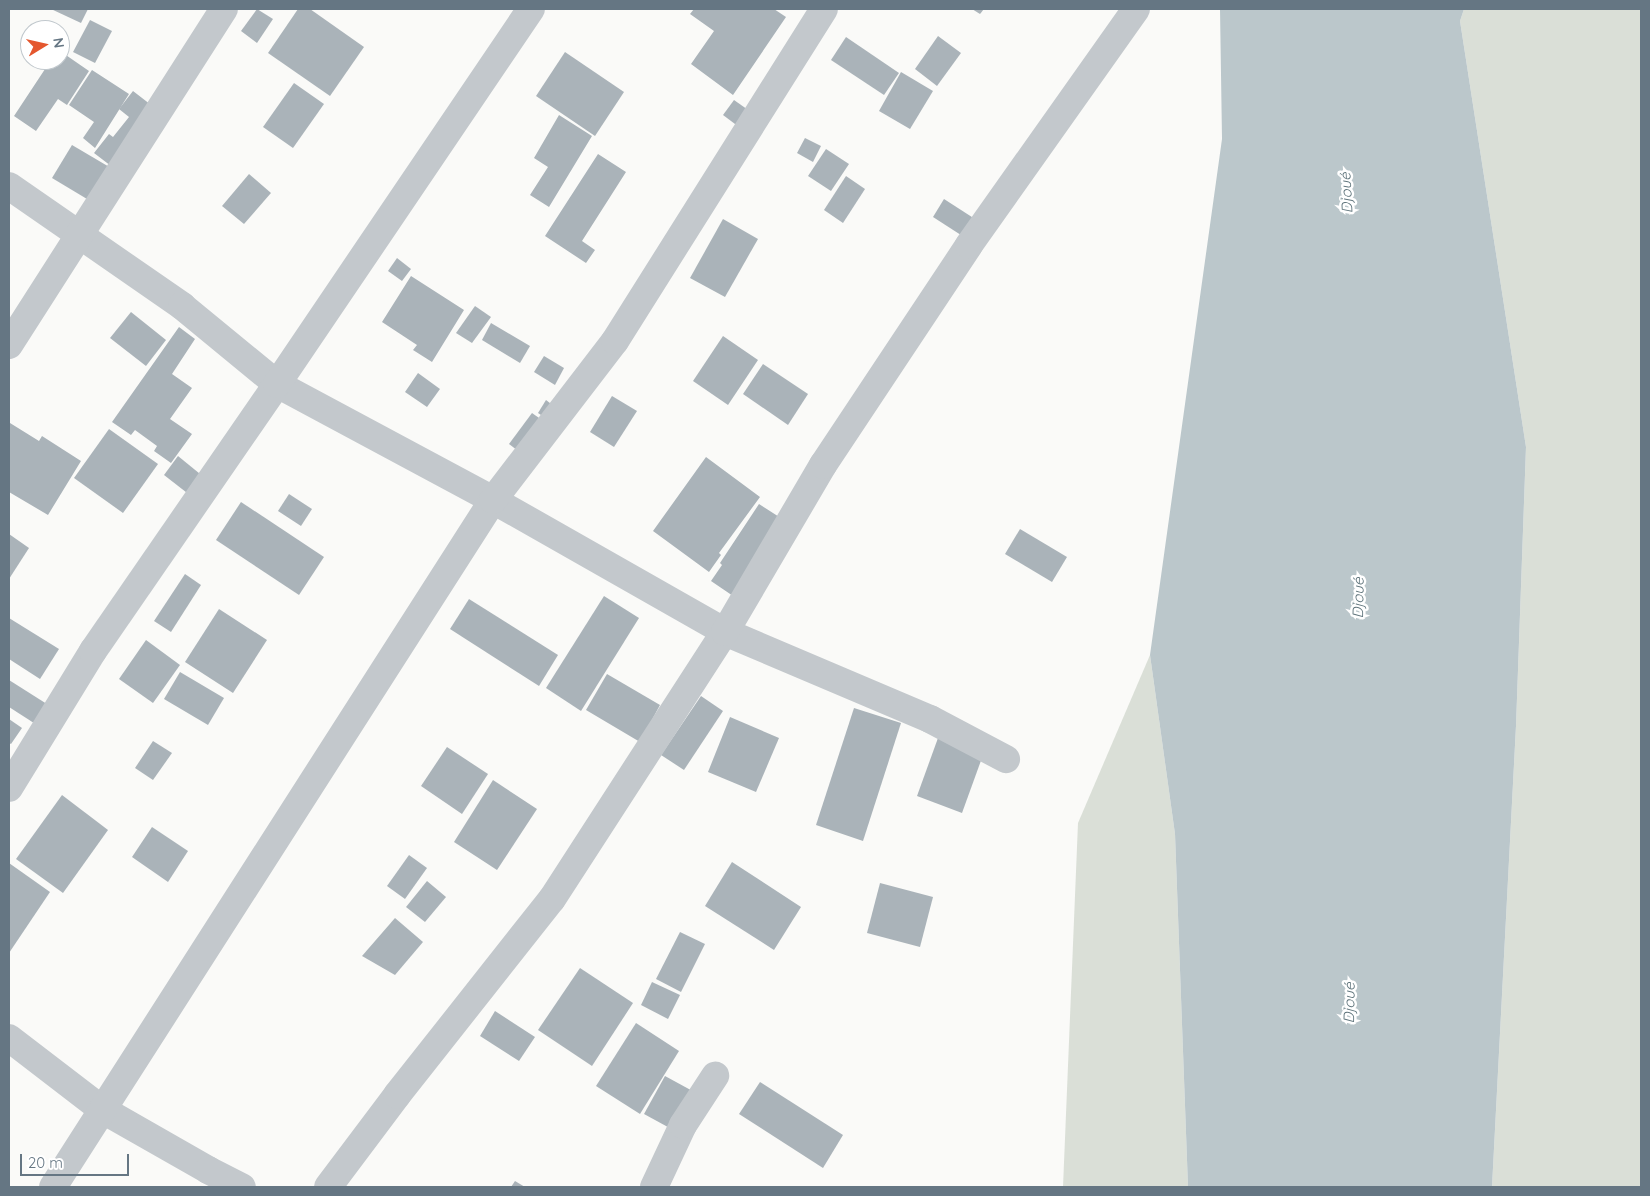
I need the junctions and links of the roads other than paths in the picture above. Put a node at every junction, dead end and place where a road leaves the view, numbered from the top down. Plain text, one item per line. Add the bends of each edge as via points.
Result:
1 (224, 9) edge
2 (531, 9) edge
3 (824, 9) edge
4 (1136, 9) edge
5 (9, 186) edge
6 (80, 235) junction
7 (9, 345) edge
8 (277, 384) junction
9 (493, 500) junction
10 (726, 632) junction
11 (1006, 759) dead end
12 (9, 788) edge
13 (9, 1038) edge
14 (715, 1076) dead end
15 (103, 1110) junction
16 (53, 1187) edge
17 (242, 1187) edge
18 (328, 1187) edge
19 (654, 1187) edge

1 - 6 street
2 - 8 street
3 - 9 street via 615,341
4 - 10 street via 969,245 823,464
5 - 6 street
6 - 7 street
6 - 8 street via 182,306
8 - 9 street
8 - 12 street via 93,651
9 - 10 street
9 - 15 street
10 - 11 street via 930,719
10 - 18 street via 552,899
13 - 15 street
14 - 19 street via 683,1125
15 - 16 street
15 - 17 street

